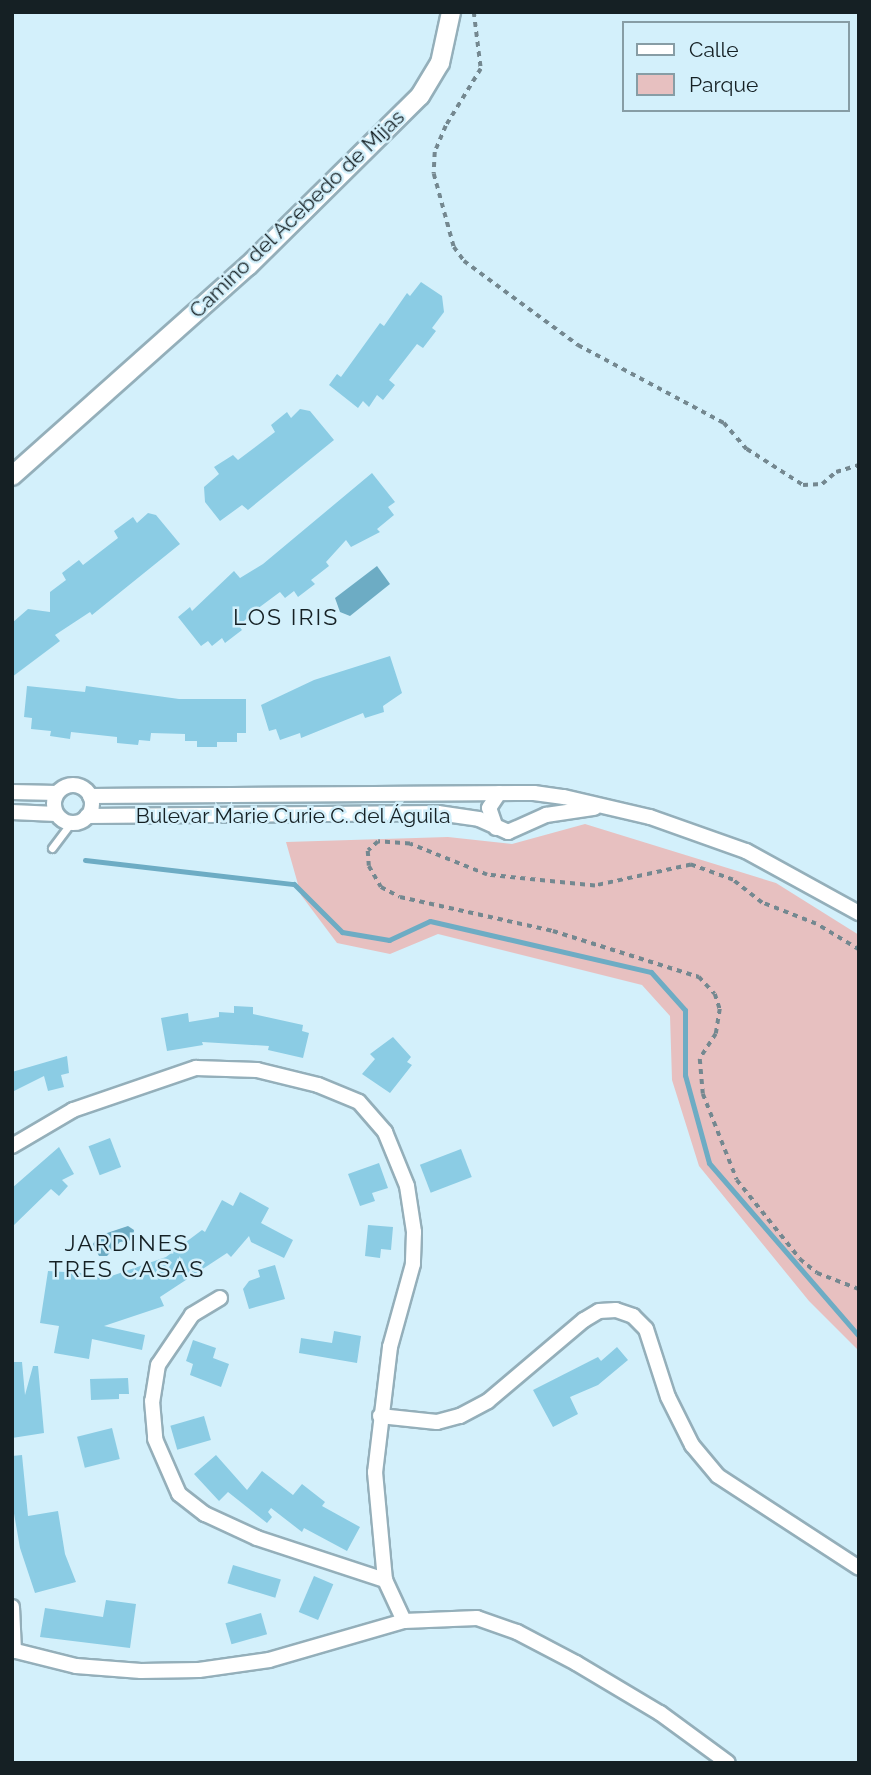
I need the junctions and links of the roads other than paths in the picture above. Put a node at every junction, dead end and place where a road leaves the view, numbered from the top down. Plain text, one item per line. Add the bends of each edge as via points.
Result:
1 (451, 12) edge
2 (12, 476) edge
3 (12, 792) edge
4 (57, 793) junction
5 (505, 793) junction
6 (90, 796) junction
7 (602, 807) junction
8 (12, 812) edge
9 (57, 814) junction
10 (87, 816) junction
11 (71, 823) junction
12 (496, 828) junction
13 (518, 828) junction
14 (52, 848) dead end
15 (859, 913) edge
16 (12, 1146) edge
17 (220, 1298) dead end
18 (380, 1416) junction
19 (859, 1569) edge
20 (385, 1580) junction
21 (12, 1607) edge
22 (404, 1621) junction
23 (13, 1651) edge
24 (728, 1763) edge

1 - 2 street, Camino del Acebedo de Mijas via 440,63 419,96 248,266
3 - 4 street
4 - 6 street via 74,785
4 - 9 street
5 - 6 street, Bulevar Marie Curie C. del Águila
5 - 7 street, Bulevar Marie Curie C. del Águila via 564,797
5 - 12 street via 489,808
5 - 13 street via 525,808
6 - 10 street
7 - 13 street, Bulevar Marie Curie C. del Águila via 546,814
7 - 15 street, Bulevar Marie Curie C. del Águila via 650,817 746,851
8 - 9 street
9 - 11 street
10 - 11 street
10 - 12 street, Bulevar Marie Curie C. del Águila via 438,813 480,819
11 - 14 lane
12 - 13 street, Bulevar Marie Curie C. del Águila via 509,832
16 - 18 street via 73,1110 196,1068 257,1070 359,1101 385,1132 407,1186 414,1232 413,1264 390,1347
17 - 20 street via 192,1315 172,1338 158,1365 152,1401 155,1439 179,1494 205,1514 257,1538
18 - 19 street via 437,1422 460,1416 488,1401 584,1320 599,1311 616,1310 633,1316 646,1329 668,1397 692,1445 718,1476
18 - 20 street via 375,1472
20 - 22 street
21 - 23 street
22 - 23 street via 268,1660 199,1670 76,1666
22 - 24 street via 477,1618 517,1632 660,1713

